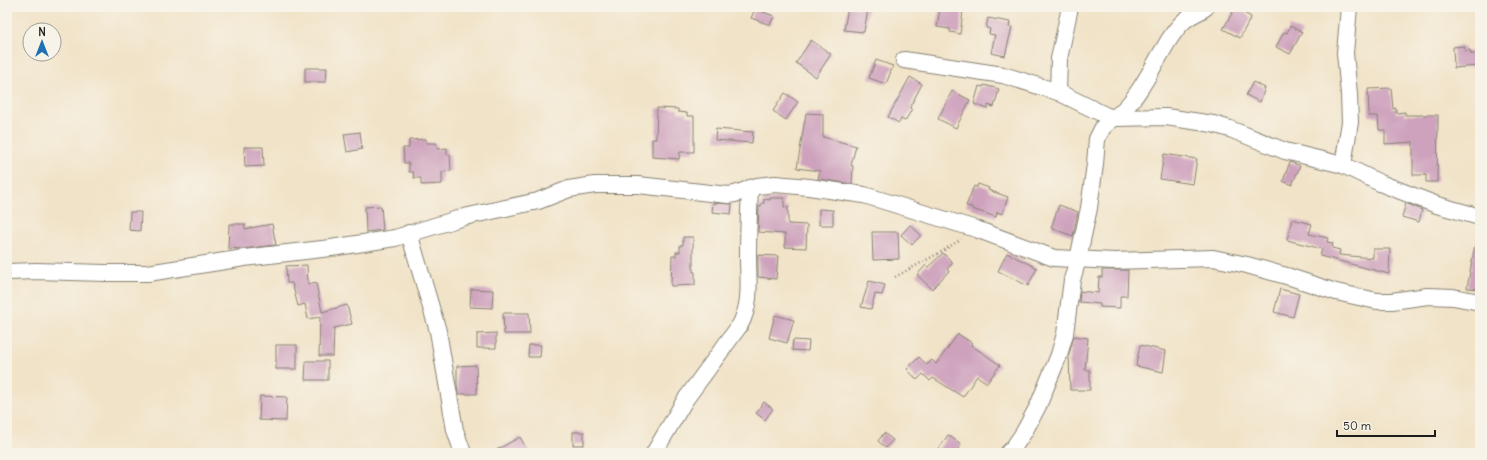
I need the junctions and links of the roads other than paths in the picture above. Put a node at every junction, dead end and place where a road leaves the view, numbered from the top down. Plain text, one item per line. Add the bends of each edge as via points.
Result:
1 (1070, 7) edge
2 (1206, 7) edge
3 (1349, 7) edge
4 (904, 60) dead end
5 (1058, 92) junction
6 (1114, 118) junction
7 (1343, 165) junction
8 (750, 188) junction
9 (1480, 217) edge
10 (409, 233) junction
11 (1078, 259) junction
12 (7, 272) edge
13 (1480, 302) edge
14 (463, 453) edge
15 (654, 453) edge
16 (1008, 453) edge

1 - 5 street via 1059,60
2 - 6 street via 1177,28 1143,84 1122,112
3 - 7 street via 1345,52 1350,122
4 - 5 street via 1003,75
5 - 6 street
6 - 7 street via 1166,117 1213,124 1285,151
6 - 11 street via 1103,127 1097,139 1089,208
7 - 9 street via 1380,183 1438,205
8 - 10 street via 735,194 719,195 630,185 577,187 538,201
8 - 11 street via 775,184 864,195 976,229 1054,258
8 - 15 street via 749,294 745,316 685,400
10 - 12 street via 395,238 344,246 148,273 36,270
10 - 14 street via 438,331 455,430
11 - 13 street via 1114,261 1213,258 1377,301 1428,296
11 - 16 street via 1059,355 1038,406 1024,432

